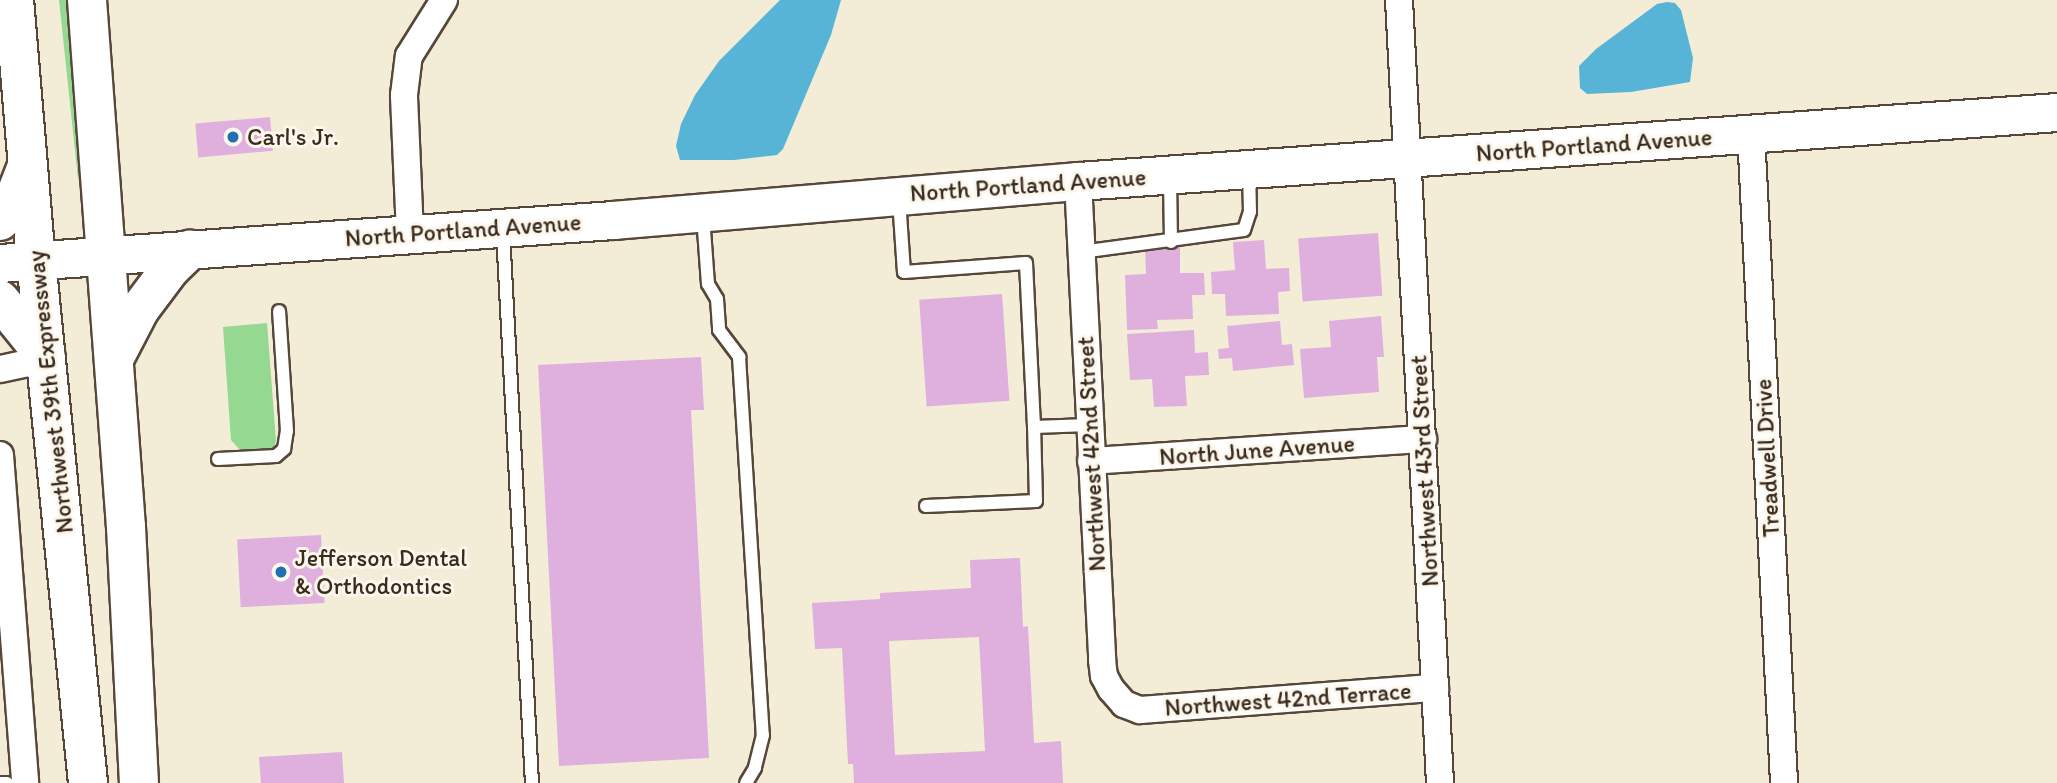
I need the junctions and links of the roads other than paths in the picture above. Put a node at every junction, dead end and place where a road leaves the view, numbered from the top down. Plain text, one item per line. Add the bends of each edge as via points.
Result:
1 (13, 0) edge
2 (88, 0) edge
3 (444, 0) edge
4 (1399, 0) edge
5 (2057, 112) edge
6 (1751, 133) junction
7 (1408, 158) junction
8 (28, 164) junction
9 (1249, 169) junction
10 (1170, 175) junction
11 (1078, 181) junction
12 (899, 195) junction
13 (703, 212) junction
14 (0, 221) edge
15 (502, 228) junction
16 (410, 234) junction
17 (1171, 242) junction
18 (190, 250) junction
19 (1081, 252) junction
20 (107, 255) junction
21 (18, 261) edge
22 (0, 300) edge
23 (279, 311) dead end
24 (47, 359) junction
25 (114, 359) junction
26 (0, 369) edge
27 (1089, 425) junction
28 (1034, 427) junction
29 (1423, 439) junction
30 (0, 455) edge
31 (218, 459) dead end
32 (1091, 461) junction
33 (926, 506) dead end
34 (1435, 688) junction
35 (1140, 710) joint
36 (0, 783) edge
37 (7, 783) edge
38 (25, 783) edge
39 (88, 783) edge
40 (139, 783) edge
41 (532, 783) edge
42 (746, 783) edge
43 (1440, 783) edge
44 (1784, 783) edge

1 - 8 highway, Northwest 39th Expressway via 14,58
2 - 20 highway
3 - 16 street via 409,56 404,107
4 - 7 street
5 - 6 main road, North Portland Avenue
6 - 7 main road, North Portland Avenue
6 - 44 street, Treadwell Drive
7 - 9 main road, North Portland Avenue
7 - 29 street, Northwest 43rd Street
8 - 14 highway
8 - 21 highway, Northwest 39th Expressway
9 - 10 main road, North Portland Avenue
9 - 17 lane via 1250,212 1244,230
10 - 11 main road, North Portland Avenue
10 - 17 lane
11 - 12 main road, North Portland Avenue
11 - 19 street, Northwest 42nd Street
12 - 13 main road, North Portland Avenue
12 - 28 lane via 904,272 1026,263
13 - 15 main road, North Portland Avenue
13 - 42 lane via 708,284 717,299 719,330 739,357 763,735 760,754
15 - 16 main road, North Portland Avenue
15 - 41 lane
16 - 18 main road, North Portland Avenue
17 - 19 lane
18 - 20 main road, North Portland Avenue
18 - 25 highway via 140,309
19 - 27 street, Northwest 42nd Street
20 - 21 main road, North Portland Avenue
20 - 25 highway
21 - 24 highway, Northwest 39th Expressway
22 - 24 highway
23 - 31 lane via 287,431 284,449 276,456
24 - 26 street
24 - 39 highway, Northwest 39th Expressway
25 - 40 highway
27 - 28 lane
27 - 32 street, Northwest 42nd Street
28 - 33 lane via 1036,501
29 - 32 street, North June Avenue
29 - 34 street, Northwest 43rd Street
30 - 38 street
32 - 35 street, Northwest 42nd Street via 1104,676 1124,704
34 - 35 street, Northwest 42nd Terrace
34 - 43 street, Northwest 43rd Street
36 - 37 lane

